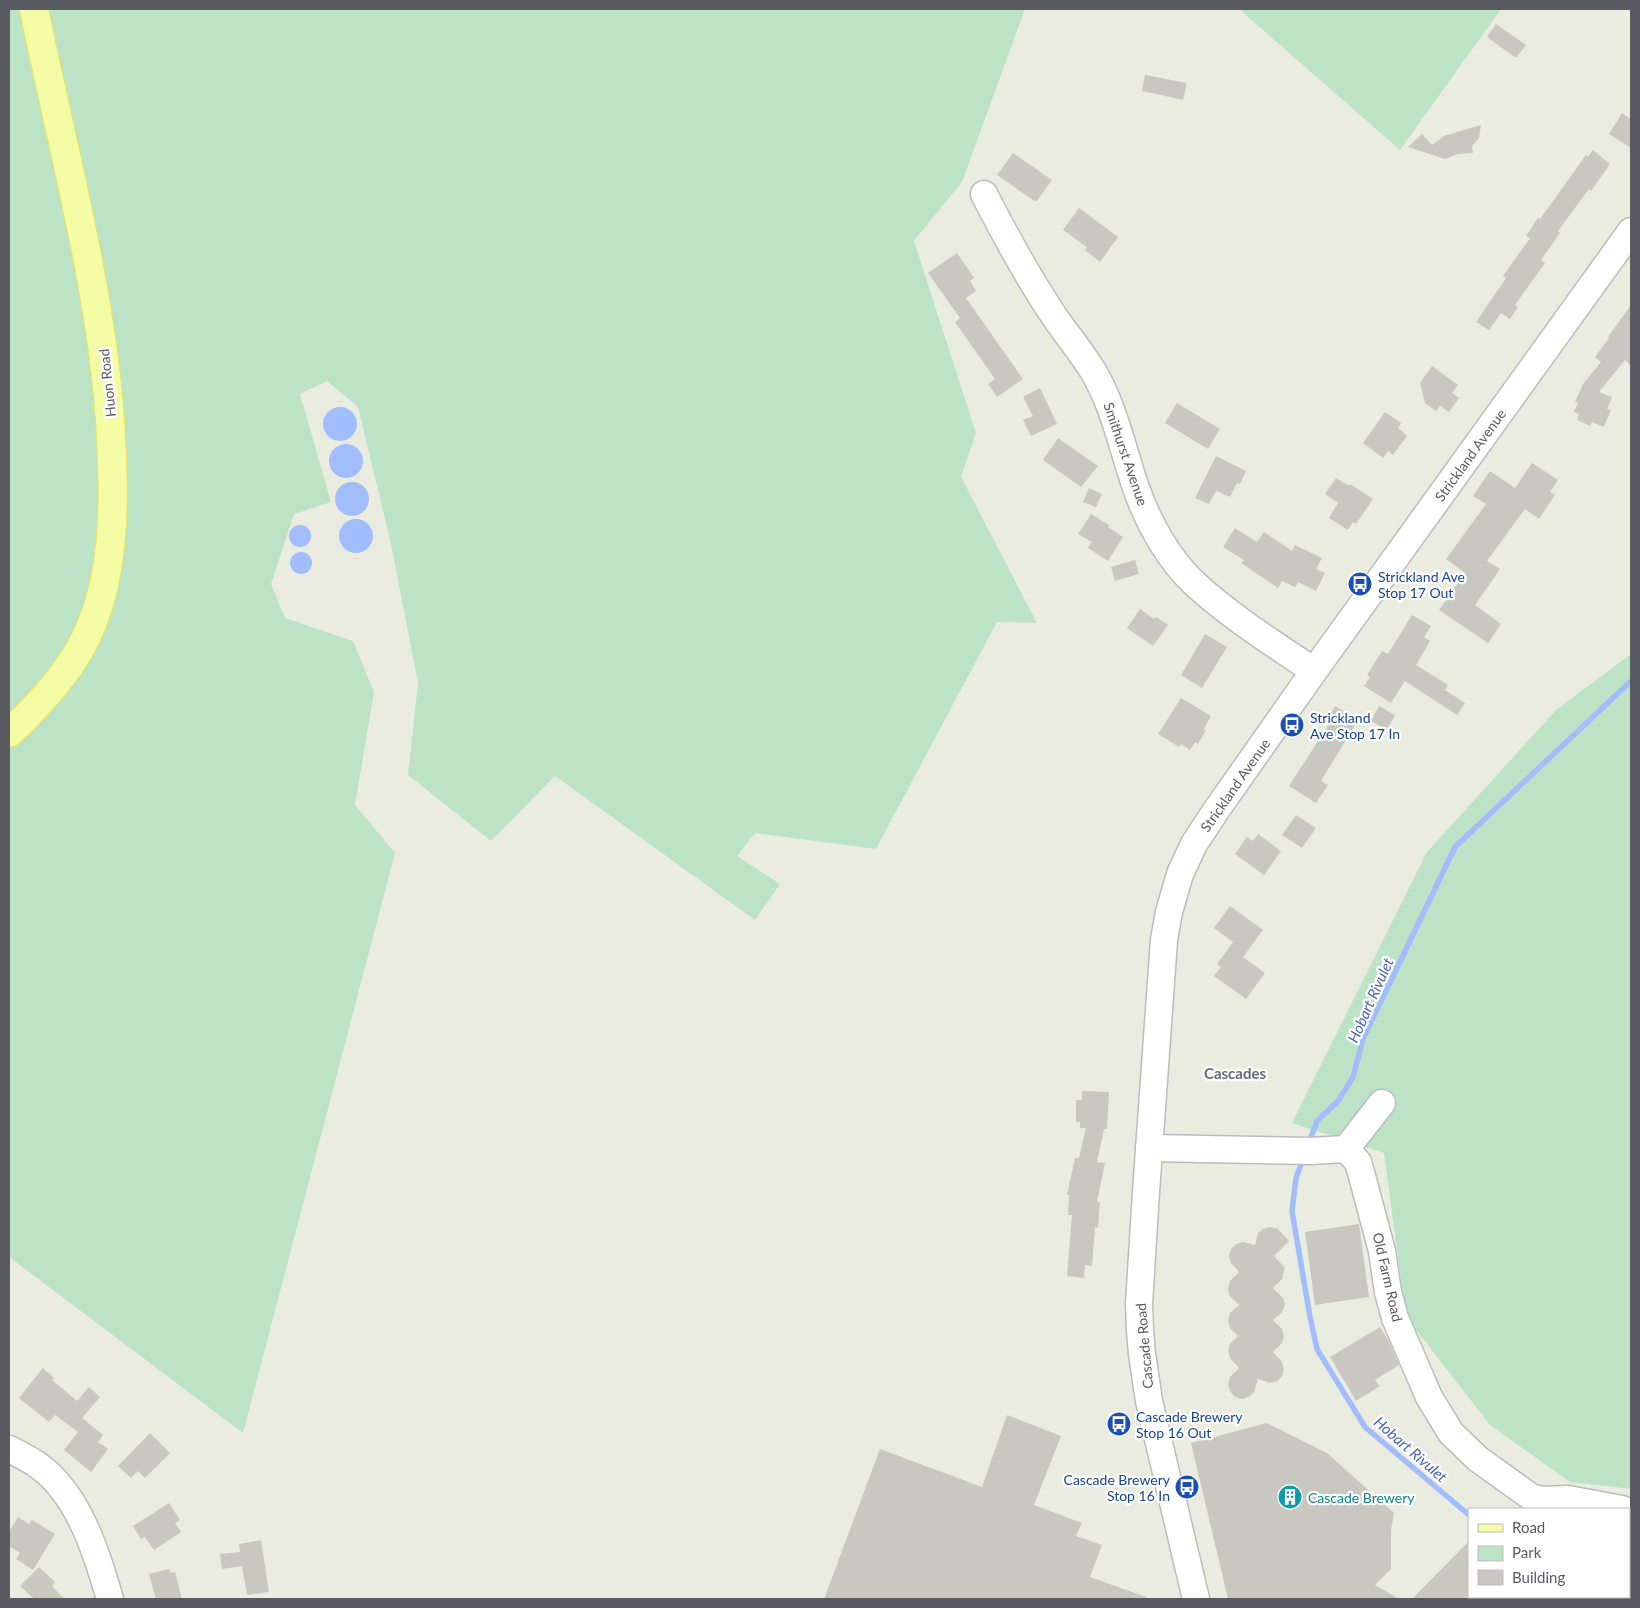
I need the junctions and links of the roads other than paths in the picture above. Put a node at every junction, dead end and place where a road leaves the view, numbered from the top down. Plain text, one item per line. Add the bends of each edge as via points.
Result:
1 (34, 9) edge
2 (984, 194) dead end
3 (1631, 231) edge
4 (1314, 671) junction
5 (9, 733) edge
6 (1382, 1103) dead end
7 (1149, 1148) junction
8 (1346, 1149) junction
9 (9, 1449) edge
10 (1617, 1508) edge
11 (110, 1599) edge
12 (1196, 1599) edge

1 - 5 main road, Huon Road via 101,329 111,425 113,524 101,600 92,626 53,687
2 - 4 street, Smithurst Avenue via 1040,294 1093,371 1119,430 1136,488 1164,545 1194,583 1213,600
3 - 4 street, Strickland Avenue
4 - 7 street, Strickland Avenue via 1194,844 1180,874 1164,940
6 - 8 street
7 - 8 street
7 - 12 street, Cascade Road via 1139,1304 1142,1354 1149,1401
8 - 10 street, Old Farm Road via 1358,1162 1382,1251 1395,1318 1429,1397 1451,1433 1478,1459 1531,1497 1568,1499
9 - 11 street via 40,1467 61,1488 82,1520 95,1549

